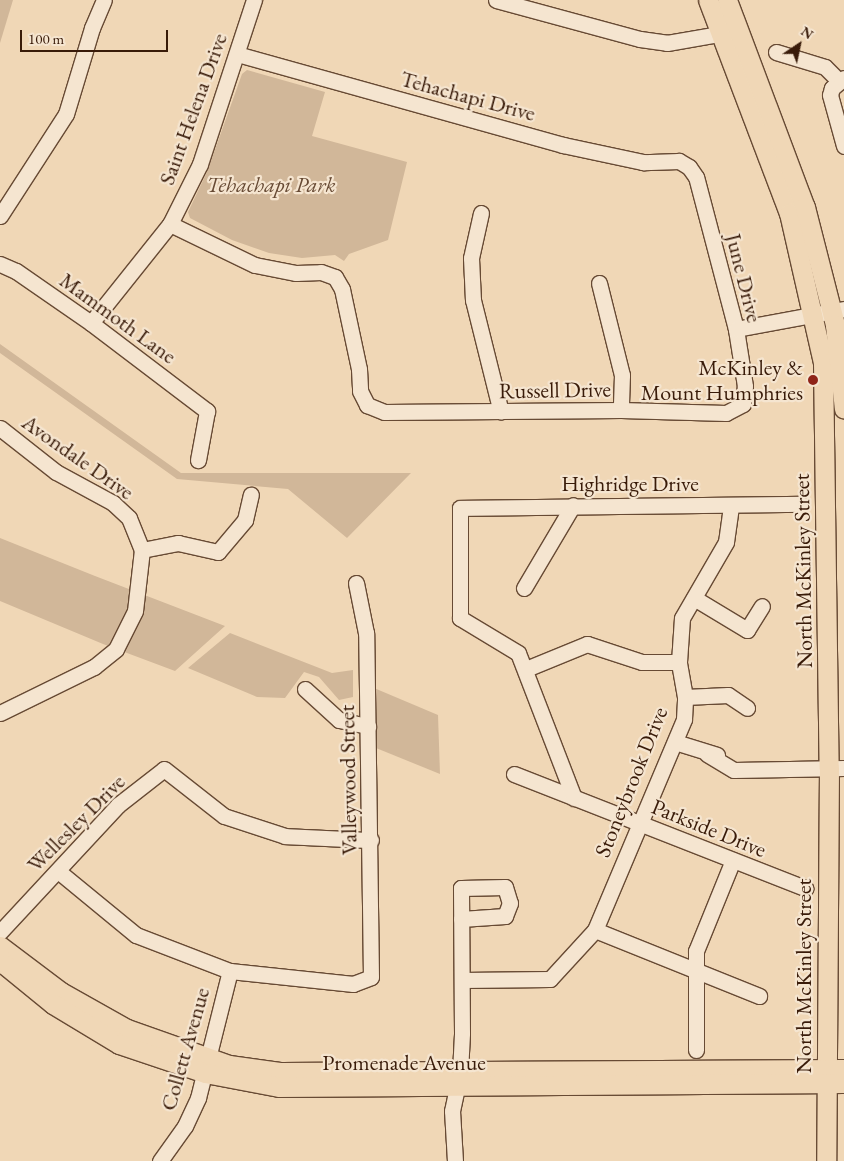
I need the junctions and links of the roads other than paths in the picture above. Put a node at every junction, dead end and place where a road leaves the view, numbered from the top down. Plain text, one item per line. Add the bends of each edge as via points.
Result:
1 (104, 0) edge
2 (254, 0) edge
3 (496, 0) edge
4 (708, 0) edge
5 (727, 0) edge
6 (730, 32) junction
7 (776, 52) dead end
8 (238, 54) junction
9 (841, 79) edge
10 (844, 146) edge
11 (689, 167) joint
12 (480, 212) dead end
13 (0, 216) edge
14 (170, 224) junction
15 (0, 264) edge
16 (599, 283) dead end
17 (838, 310) edge
18 (814, 314) junction
19 (91, 323) junction
20 (736, 329) junction
21 (743, 404) joint
22 (844, 409) edge
23 (621, 410) junction
24 (501, 412) junction
25 (0, 428) edge
26 (198, 460) dead end
27 (251, 495) dead end
28 (799, 504) dead end
29 (573, 505) junction
30 (731, 505) junction
31 (142, 550) junction
32 (356, 582) dead end
33 (524, 588) dead end
34 (694, 598) junction
35 (762, 606) dead end
36 (679, 662) junction
37 (526, 670) junction
38 (305, 688) dead end
39 (685, 697) junction
40 (747, 708) dead end
41 (0, 713) edge
42 (368, 726) junction
43 (675, 742) junction
44 (837, 768) edge
45 (514, 774) dead end
46 (574, 798) junction
47 (638, 822) junction
48 (371, 840) junction
49 (733, 860) junction
50 (58, 871) junction
51 (804, 888) dead end
52 (461, 919) dead end
53 (594, 930) junction
54 (0, 932) edge
55 (0, 946) edge
56 (0, 957) edge
57 (230, 970) junction
58 (694, 970) junction
59 (462, 980) junction
60 (759, 996) dead end
61 (696, 1050) dead end
62 (207, 1066) junction
63 (836, 1076) edge
64 (458, 1080) junction
65 (160, 1161) edge
66 (455, 1161) edge
67 (826, 1161) edge

1 - 13 street via 92,28 66,114
2 - 8 street, Saint Helena Drive
3 - 6 street via 640,39 667,43
4 - 6 main road, North McKinley Street
5 - 6 main road, North McKinley Street
6 - 17 main road, North McKinley Street via 805,207
6 - 18 main road, North McKinley Street via 789,213
7 - 9 street via 825,67
8 - 11 street, Tehachapi Drive via 563,145 643,162 679,161
8 - 14 street, Saint Helena Drive via 200,164
9 - 10 street via 830,95
11 - 20 street, June Drive via 696,177
12 - 24 street via 471,258 474,300
14 - 19 street, Saint Helena Drive
14 - 24 street, Russell Drive via 255,265 296,273 321,272 335,277 342,289 359,369 360,391 367,405 384,412
15 - 19 street, Mammoth Lane via 16,271
16 - 23 street via 622,375
17 - 18 street
17 - 22 main road, North McKinley Street
18 - 20 street
18 - 44 main road, North McKinley Street via 823,363
19 - 26 street, Mammoth Lane via 207,411
20 - 21 street, June Drive via 746,386
21 - 23 street, Russell Drive via 726,413
23 - 24 street, Russell Drive
25 - 31 street, Avondale Drive via 56,472 113,503 129,518
27 - 31 street via 244,520 218,552 178,543
28 - 30 street, Highridge Drive
29 - 30 street, Highridge Drive
29 - 33 street
29 - 37 street, Highridge Drive via 460,508 460,618 518,653
30 - 34 street, Stoneybrook Drive via 726,542
31 - 41 street via 134,611 116,649 94,667
32 - 42 street, Valleywood Street via 366,632
34 - 35 street via 747,630
34 - 36 street, Stoneybrook Drive via 682,618
36 - 37 street via 642,662 586,644
36 - 39 street, Stoneybrook Drive
37 - 46 street
38 - 42 street via 339,720
39 - 40 street via 728,695
39 - 43 street, Stoneybrook Drive via 684,719
42 - 48 street, Valleywood Street
43 - 44 street via 708,754 734,770
43 - 47 street, Stoneybrook Drive
44 - 63 main road, North McKinley Street
45 - 46 street, Parkside Drive
46 - 47 street, Parkside Drive
47 - 49 street, Parkside Drive
47 - 53 street, Stoneybrook Drive
48 - 50 street, Wellesley Drive via 285,836 224,816 164,769 118,805
48 - 57 street, Valleywood Street via 371,977 353,984
49 - 51 street, Parkside Drive
49 - 58 street via 696,951
50 - 54 street, Wellesley Drive
50 - 57 street via 136,935
52 - 59 street
53 - 58 street
53 - 59 street, Stoneybrook Drive via 550,979
55 - 62 main road, Promenade Avenue via 61,992 127,1029
56 - 62 main road, Promenade Avenue via 5,965 53,1004 120,1044
57 - 62 street, Collett Avenue
58 - 60 street
58 - 61 street
59 - 64 street
62 - 64 main road, Promenade Avenue via 279,1087
62 - 65 street, Collett Avenue via 185,1126
63 - 64 main road, Promenade Avenue
63 - 67 main road, North McKinley Street
64 - 66 street via 452,1111

